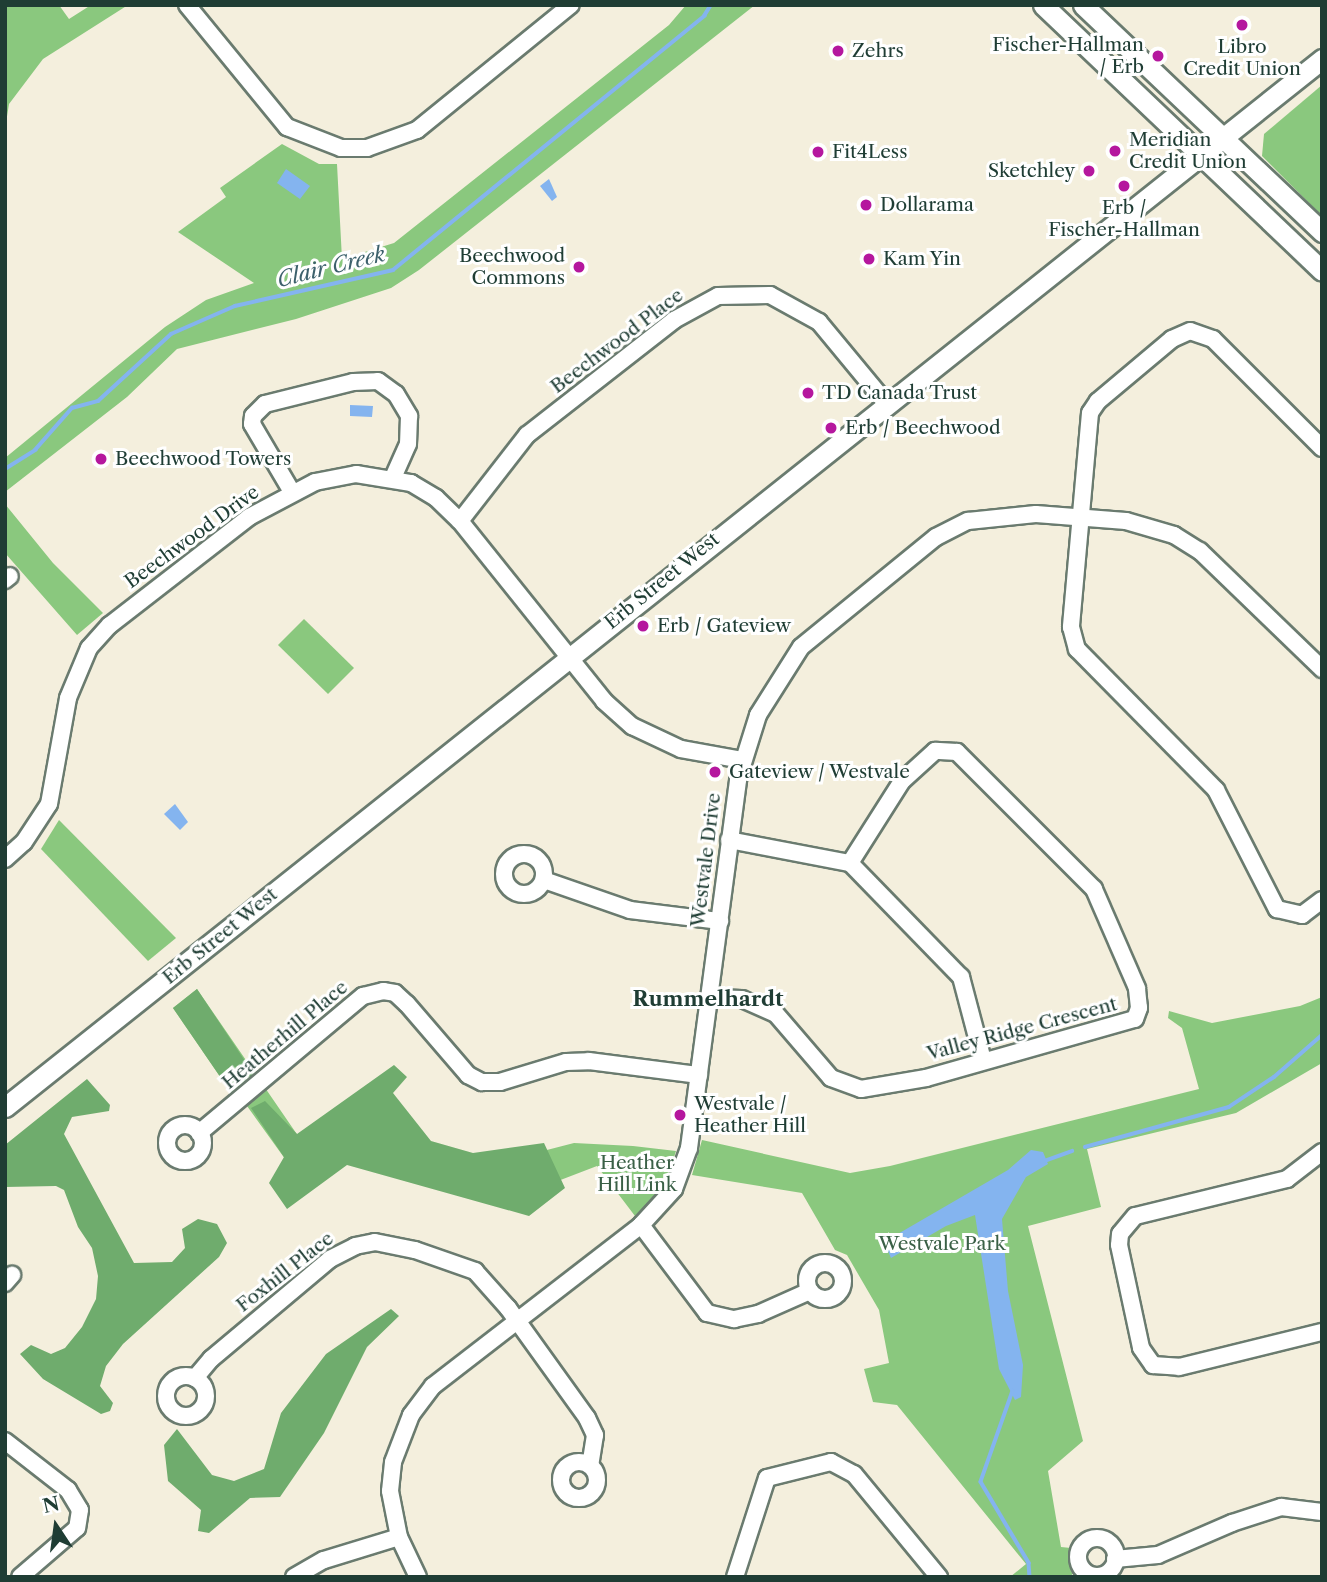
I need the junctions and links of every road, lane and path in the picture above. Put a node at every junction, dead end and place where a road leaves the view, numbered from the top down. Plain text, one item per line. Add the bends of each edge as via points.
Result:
1 (187, 5) edge
2 (571, 5) edge
3 (1043, 5) edge
4 (1083, 5) edge
5 (1322, 59) edge
6 (1223, 135) junction
7 (1201, 152) junction
8 (1322, 232) edge
9 (1322, 271) edge
10 (886, 403) junction
11 (1322, 448) edge
12 (393, 478) junction
13 (292, 492) junction
14 (1081, 518) junction
15 (460, 521) junction
16 (569, 656) junction
17 (1322, 669) edge
18 (743, 760) junction
19 (729, 840) junction
20 (5, 859) edge
21 (850, 863) junction
22 (544, 880) dead end
23 (1322, 900) edge
24 (720, 920) junction
25 (711, 998) junction
26 (984, 1060) junction
27 (699, 1075) junction
28 (5, 1107) edge
29 (200, 1133) dead end
30 (1322, 1152) edge
31 (641, 1225) junction
32 (810, 1291) dead end
33 (518, 1320) junction
34 (1322, 1332) edge
35 (195, 1378) dead end
36 (5, 1441) edge
37 (590, 1466) dead end
38 (1322, 1512) edge
39 (399, 1536) junction
40 (1115, 1559) dead end
41 (23, 1576) edge
42 (294, 1577) edge
43 (418, 1577) edge
44 (735, 1577) edge
45 (939, 1577) edge

1 - 2 street via 287,127 341,148 367,148 417,130
3 - 7 main road
4 - 6 main road
5 - 6 main road, Erb Street West
6 - 7 main road, Erb Street West
6 - 8 main road
7 - 9 main road
7 - 10 main road, Erb Street West
10 - 15 street, Beechwood Place via 819,322 770,295 718,296 674,320 527,435
10 - 16 main road, Erb Street West
11 - 14 street via 1213,340 1190,331 1172,339 1098,401 1090,413
12 - 13 street, Beechwood Drive via 356,474
12 - 13 street via 408,444 409,416 396,394 378,381 353,382 265,404 253,416 252,424
12 - 15 street, Beechwood Drive via 428,493
13 - 20 street, Beechwood Drive via 205,550 110,625 89,648 68,698 49,804 24,842
14 - 17 street, Westvale Drive via 1147,526 1200,551
14 - 18 street, Westvale Drive via 999,514 968,521 936,537 802,647 764,704
14 - 23 street via 1071,627 1077,649 1216,790 1277,909 1302,915
15 - 16 street, Beechwood Drive
16 - 18 street, Beechwood Drive via 604,701 632,726 681,749
16 - 28 main road, Erb Street West
18 - 19 street, Westvale Drive
19 - 21 street
19 - 24 street, Westvale Drive
21 - 26 street via 961,977
21 - 26 street, Valley Ridge Crescent via 902,781 925,757 947,750 968,762 1090,882 1137,988 1135,1019
22 - 24 street via 630,910
24 - 25 street, Westvale Drive
25 - 26 street, Valley Ridge Crescent via 742,999 776,1014 831,1078 861,1089
25 - 27 street, Westvale Drive
27 - 29 street, Heatherhill Place via 589,1061 482,1082 468,1075 407,1004 383,990 363,996
27 - 31 street, Westvale Drive via 688,1148 674,1189
30 - 34 street via 1287,1179 1135,1216 1120,1234 1119,1245 1141,1348 1153,1365 1179,1367
31 - 32 street via 707,1313 734,1319 758,1314
31 - 33 street, Westvale Drive
33 - 35 street, Foxhill Place via 488,1283 458,1262 375,1242 355,1245 266,1310
33 - 37 street, Foxhill Place via 587,1418 595,1435
33 - 39 street, Westvale Drive via 433,1386 411,1415 393,1462 390,1491
36 - 41 street via 68,1490 80,1510 77,1528
38 - 40 street via 1289,1507 1261,1512 1167,1552
39 - 42 street via 324,1560
39 - 43 street, Westvale Drive
44 - 45 street via 767,1478 831,1462 855,1474

